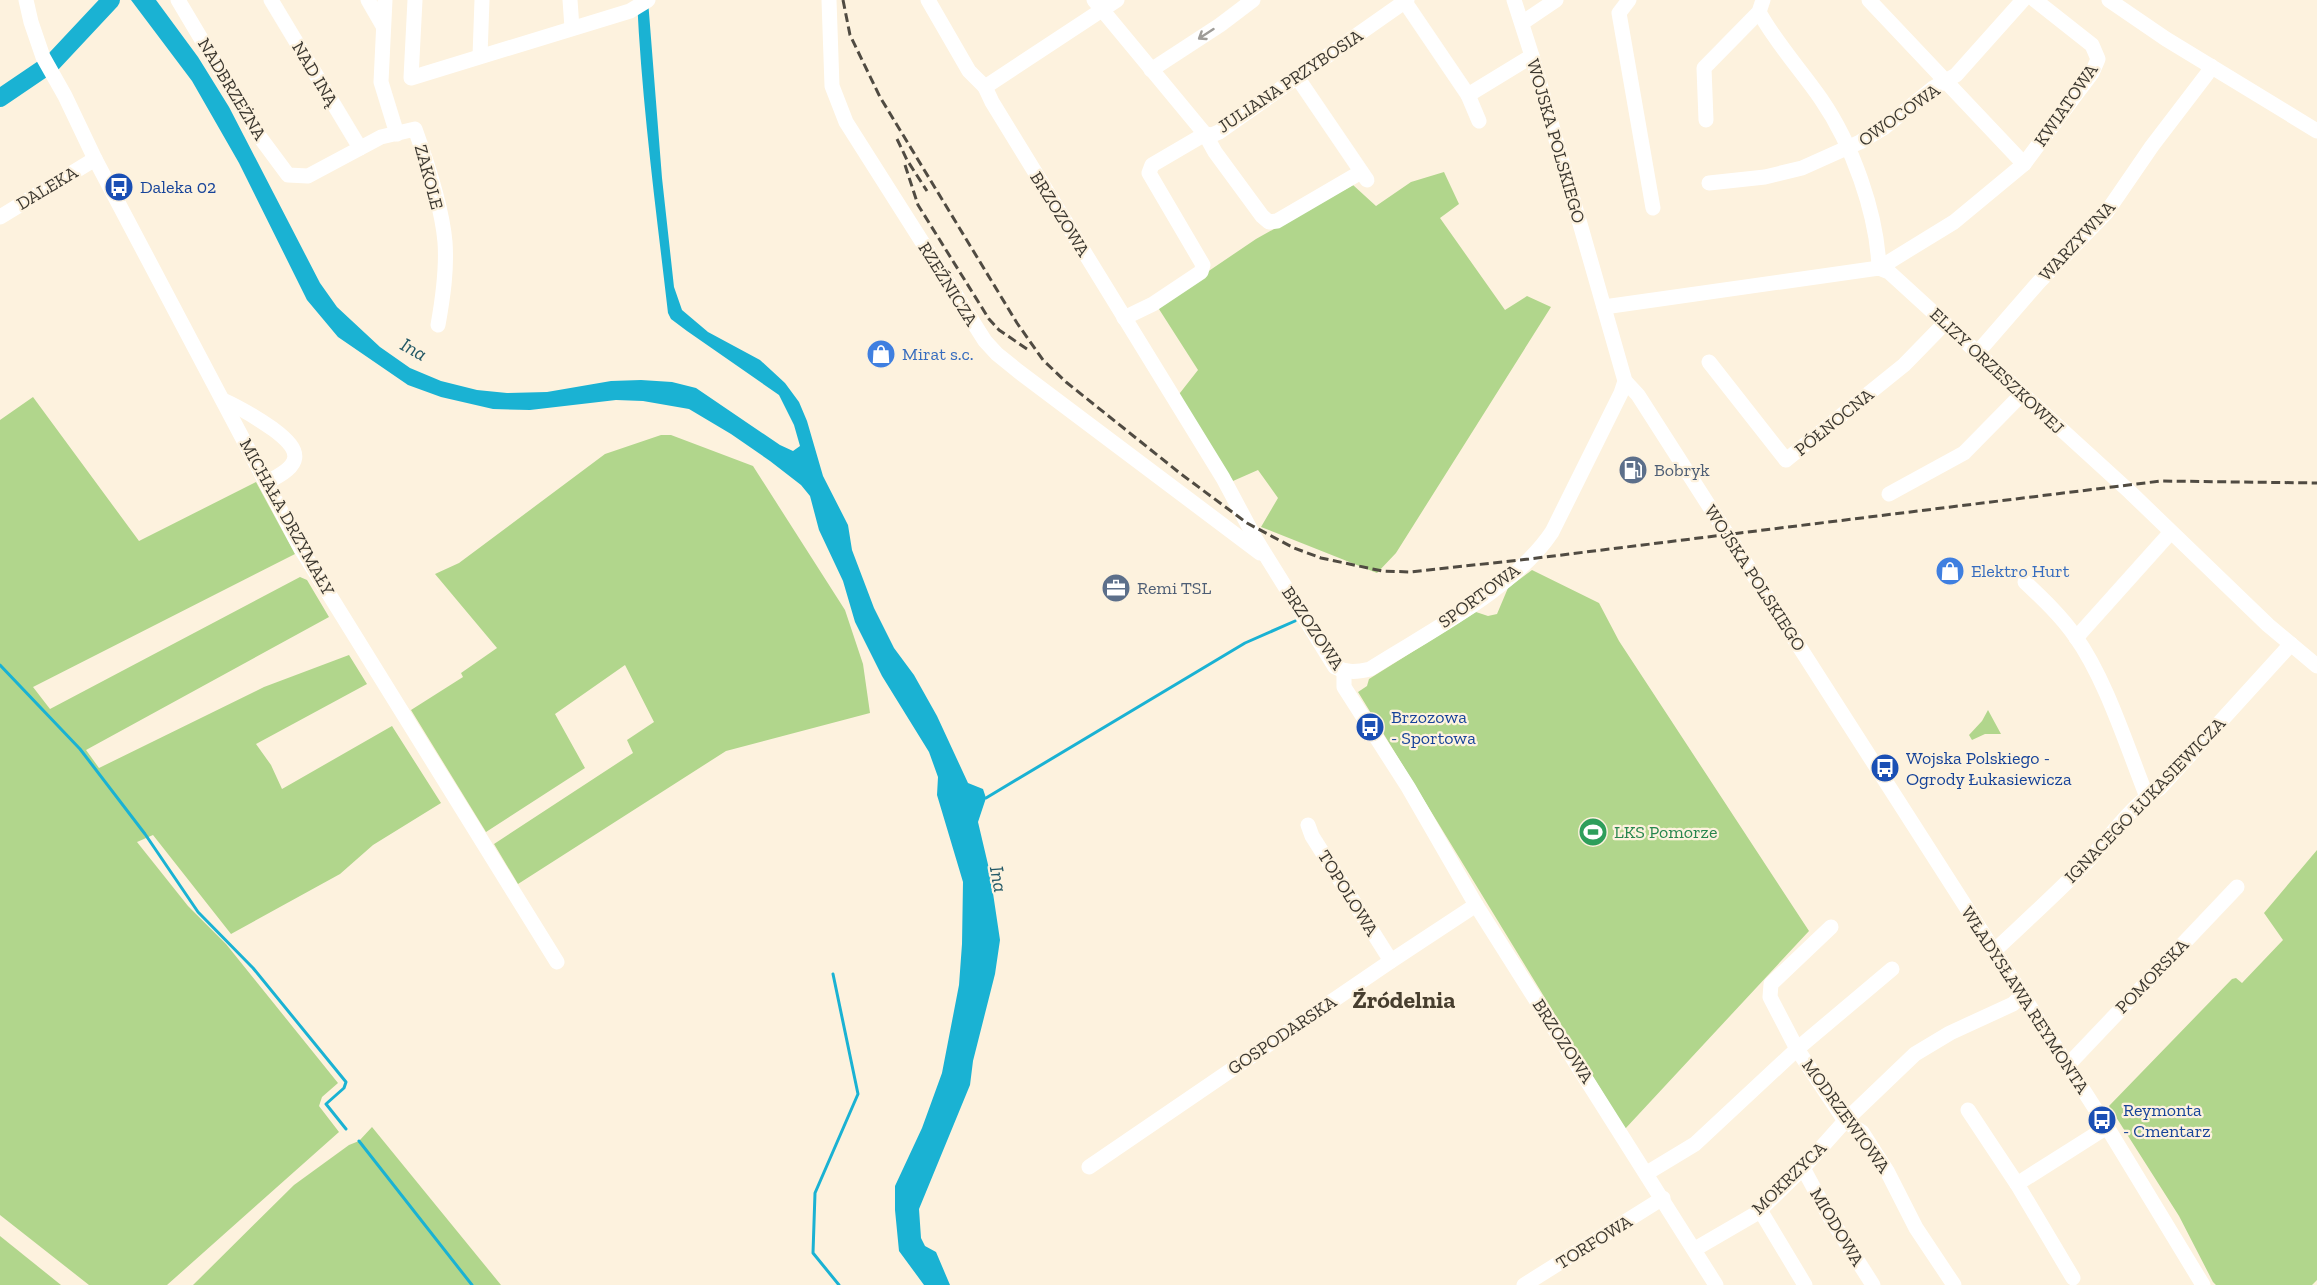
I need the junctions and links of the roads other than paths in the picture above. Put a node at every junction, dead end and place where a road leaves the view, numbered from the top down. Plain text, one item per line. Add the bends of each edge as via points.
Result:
1 (26, 0) edge
2 (178, 0) edge
3 (271, 0) edge
4 (368, 0) edge
5 (385, 0) edge
6 (416, 0) edge
7 (482, 0) edge
8 (570, 0) edge
9 (648, 0) edge
10 (829, 0) edge
11 (928, 0) edge
12 (1117, 0) edge
13 (1253, 0) edge
14 (1514, 0) edge
15 (1556, 0) edge
16 (1629, 0) edge
17 (1869, 0) edge
18 (2023, 0) edge
19 (2035, 0) edge
20 (2109, 0) edge
21 (1406, 1) edge
22 (1098, 5) edge
23 (1761, 6) edge
24 (1522, 23) junction
25 (383, 26) junction
26 (572, 28) junction
27 (480, 56) junction
28 (1532, 56) junction
29 (2211, 66) junction
30 (1151, 69) junction
31 (1297, 77) junction
32 (1947, 82) junction
33 (985, 87) junction
34 (1468, 95) junction
35 (1706, 120) dead end
36 (1479, 121) dead end
37 (2317, 131) edge
38 (397, 134) junction
39 (1205, 134) junction
40 (360, 148) junction
41 (1848, 149) junction
42 (95, 159) junction
43 (2024, 164) junction
44 (288, 175) joint
45 (1709, 183) dead end
46 (1653, 208) dead end
47 (0, 217) edge
48 (1879, 268) junction
49 (1604, 307) junction
50 (1124, 318) junction
51 (1946, 323) junction
52 (438, 325) dead end
53 (1978, 352) junction
54 (1709, 362) dead end
55 (1624, 381) junction
56 (2022, 394) junction
57 (223, 400) junction
58 (267, 482) junction
59 (1889, 494) dead end
60 (2171, 532) junction
61 (1268, 559) junction
62 (2025, 582) dead end
63 (2076, 638) junction
64 (2291, 644) junction
65 (2317, 666) edge
66 (1344, 672) junction
67 (2147, 797) junction
68 (1308, 825) dead end
69 (1922, 837) joint
70 (2237, 887) dead end
71 (1476, 905) junction
72 (1831, 927) dead end
73 (1994, 951) junction
74 (1391, 960) junction
75 (557, 962) dead end
76 (1892, 969) dead end
77 (2022, 995) junction
78 (1797, 1049) junction
79 (2067, 1066) junction
80 (1968, 1110) dead end
81 (1845, 1121) junction
82 (2107, 1127) junction
83 (1089, 1167) dead end
84 (1803, 1168) junction
85 (1647, 1173) junction
86 (2017, 1184) junction
87 (1663, 1198) junction
88 (1760, 1210) junction
89 (1695, 1249) junction
90 (2073, 1278) dead end
91 (1524, 1285) edge
92 (1716, 1285) edge
93 (1805, 1285) edge
94 (1873, 1285) edge
95 (1954, 1285) edge
96 (2203, 1285) edge

1 - 42 street, MICHAŁA DRZYMAŁY via 43,57
2 - 44 street, NADBRZEŻNA via 259,136
3 - 40 street, NAD INĄ
4 - 25 street
5 - 25 street
6 - 27 street via 411,78
7 - 27 street
8 - 26 street
9 - 26 street via 630,11
10 - 61 street, RZEŹNICZA via 832,86 846,122 985,341 1018,371
11 - 33 street, BRZOZOWA via 969,71
12 - 22 street
13 -> 30 street
14 - 24 street, WOJSKA POLSKIEGO
15 - 24 street
16 - 46 street via 1619,13
17 - 32 street, KWIATOWA
18 - 32 street, OWOCOWA
19 - 43 street, KWIATOWA via 2092,45 2098,59 2092,73
20 - 29 street
21 - 31 street, JULIANA PRZYBOSIA
21 - 34 street
22 - 30 street
22 - 33 street
23 - 35 street via 1704,68
23 - 41 street
24 - 28 street, WOJSKA POLSKIEGO
25 - 38 street via 381,82
26 - 27 street
28 - 34 street
28 - 49 street, WOJSKA POLSKIEGO
29 - 37 street
29 - 53 street, WARZYWNA via 2106,213
30 - 39 street
31 - 39 street, JULIANA PRZYBOSIA via 1219,132
31 - 39 street via 1364,176 1269,222
32 - 41 street, OWOCOWA
32 - 43 street, KWIATOWA
33 - 50 street, BRZOZOWA
34 - 36 street
38 - 40 street, ZAKOLE
38 - 52 street, ZAKOLE via 415,129 430,171 445,240 445,291
39 - 50 street, JULIANA PRZYBOSIA via 1152,165 1149,173 1203,265 1201,272
40 - 44 street, ZAKOLE via 308,176
41 - 45 street, OWOCOWA via 1802,168
41 - 48 street via 1874,221
42 - 47 street, DALEKA
42 - 57 street, MICHAŁA DRZYMAŁY
43 - 48 street, KWIATOWA via 1954,222
48 - 49 street
48 - 51 street, ELIZY ORZESZKOWEJ
49 - 55 street, WOJSKA POLSKIEGO
50 - 61 street, BRZOZOWA
51 - 53 street, ELIZY ORZESZKOWEJ
51 - 54 street, PÓŁNOCNA via 1904,365 1786,460
53 - 56 street, ELIZY ORZESZKOWEJ
55 - 66 street, SPORTOWA via 1541,547 1506,581 1380,663 1364,671
55 - 69 street, WOJSKA POLSKIEGO via 1638,395
56 - 59 street via 1964,453
56 - 60 street, ELIZY ORZESZKOWEJ
57 - 58 street, MICHAŁA DRZYMAŁY
57 - 58 street via 291,444 294,461 290,469
58 - 75 street, MICHAŁA DRZYMAŁY via 330,597
60 - 63 street
60 - 64 street, ELIZY ORZESZKOWEJ
61 - 66 street, BRZOZOWA via 1335,667
62 - 63 street
63 - 67 street via 2097,673
64 - 65 street, ELIZY ORZESZKOWEJ
64 - 67 street, IGNACEGO ŁUKASIEWICZA via 2160,788
66 - 71 street, BRZOZOWA via 1344,687
67 - 73 street, IGNACEGO ŁUKASIEWICZA via 2086,863
68 - 74 street, TOPOLOWA
69 - 73 street, WŁADYSŁAWA REYMONTA
70 - 79 street, POMORSKA
71 - 74 street, GOSPODARSKA
71 - 85 street, BRZOZOWA
72 - 78 street, MODRZEWIOWA via 1771,984 1770,998
73 - 77 street, WŁADYSŁAWA REYMONTA
74 - 83 street, GOSPODARSKA
76 - 78 street
77 - 79 street, WŁADYSŁAWA REYMONTA
77 - 81 street, MOKRZYCA via 2013,1004 1915,1054
78 - 81 street, MODRZEWIOWA
78 - 85 street via 1695,1144
79 - 82 street, WŁADYSŁAWA REYMONTA
80 - 86 street
81 - 84 street, MOKRZYCA
81 - 95 street, MODRZEWIOWA via 1862,1132 1916,1228
82 - 86 street
82 - 96 street, WŁADYSŁAWA REYMONTA
84 - 88 street, MOKRZYCA
84 - 94 street, MIODOWA
85 - 87 street, BRZOZOWA
86 - 90 street
87 - 89 street, BRZOZOWA
87 - 91 street, TORFOWA
88 - 89 street, MOKRZYCA
88 - 93 street
89 - 92 street, BRZOZOWA

